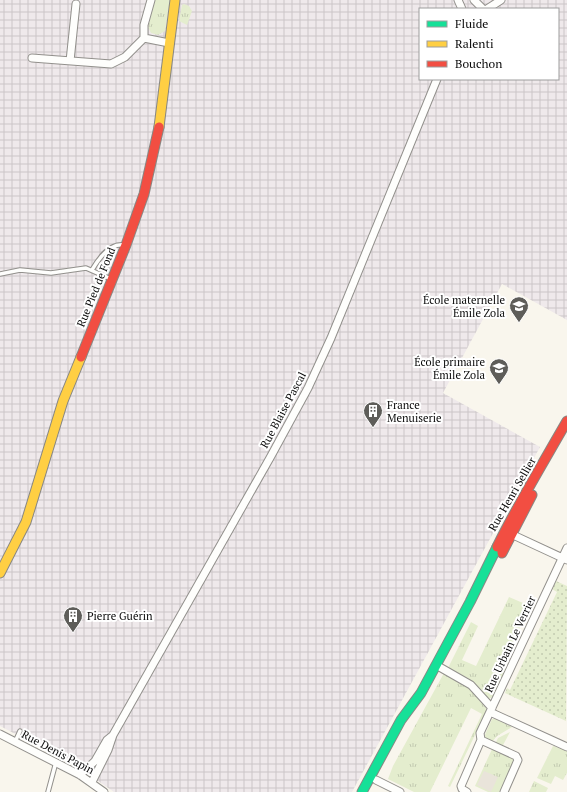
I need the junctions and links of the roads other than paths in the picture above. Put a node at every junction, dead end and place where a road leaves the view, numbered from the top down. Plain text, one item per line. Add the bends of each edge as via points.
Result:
1 (151, 0) edge
2 (175, 0) edge
3 (474, 0) edge
4 (501, 0) edge
5 (76, 4) dead end
6 (482, 8) edge
7 (489, 8) edge
8 (144, 38) junction
9 (169, 43) junction
10 (32, 58) dead end
11 (70, 61) junction
12 (437, 80) edge
13 (126, 245) junction
14 (92, 270) junction
15 (0, 274) edge
16 (112, 279) junction
17 (567, 421) edge
18 (567, 435) edge
19 (511, 534) junction
20 (567, 548) edge
21 (565, 559) edge
22 (0, 573) edge
23 (470, 602) junction
24 (436, 665) junction
25 (421, 693) junction
26 (491, 710) junction
27 (20, 731) dead end
28 (0, 734) edge
29 (113, 735) junction
30 (481, 740) junction
31 (15, 742) junction
32 (567, 747) edge
33 (56, 762) junction
34 (80, 775) junction
35 (376, 780) junction
36 (92, 782) junction
37 (48, 792) edge
38 (104, 792) edge
39 (362, 792) edge
40 (369, 792) edge
41 (400, 792) edge
42 (467, 792) edge
43 (504, 792) edge

1 - 8 street via 144,25
2 - 9 main road, Rue Pied de Fond
3 - 6 street
4 - 7 street
5 - 11 street
8 - 9 street
8 - 11 street via 125,57 111,64
9 - 13 main road, Rue Pied de Fond via 156,143 144,194
10 - 11 street
12 - 29 street, Rue Blaise Pascal via 308,388
13 - 14 lane via 117,244 110,247
13 - 16 main road, Rue Pied de Fond
14 - 15 lane via 86,268 51,273 20,270
14 - 16 lane
16 - 22 main road, Rue Pied de Fond via 63,401 26,522
17 - 23 main road, Rue Henri Sellier via 516,508
18 - 19 main road, Rue Henri Sellier
19 - 21 street
19 - 23 main road, Rue Henri Sellier via 486,582
20 - 21 street, Rue Urbain Le Verrier
21 - 26 street, Rue Urbain Le Verrier
23 - 24 main road, Rue Henri Sellier
24 - 25 main road, Rue Henri Sellier
24 - 26 street via 471,685
25 - 35 main road, Rue Henri Sellier
25 - 39 main road, Rue Henri Sellier via 402,720
26 - 30 street, Rue Urbain Le Verrier via 480,733
26 - 32 street
27 - 31 lane
28 - 31 street, Rue Denis Papin
29 - 34 street, Rue Blaise Pascal via 107,740 95,761
29 - 36 street, Rue Blaise Pascal
30 - 42 street, Rue Urbain Le Verrier via 461,786
30 - 43 street via 516,756 518,760
31 - 33 street, Rue Denis Papin
33 - 34 street, Rue Denis Papin
33 - 37 lane
34 - 36 street, Rue Denis Papin
35 - 40 main road, Rue Henri Sellier
35 - 41 street
36 - 38 street, Rue Denis Papin

